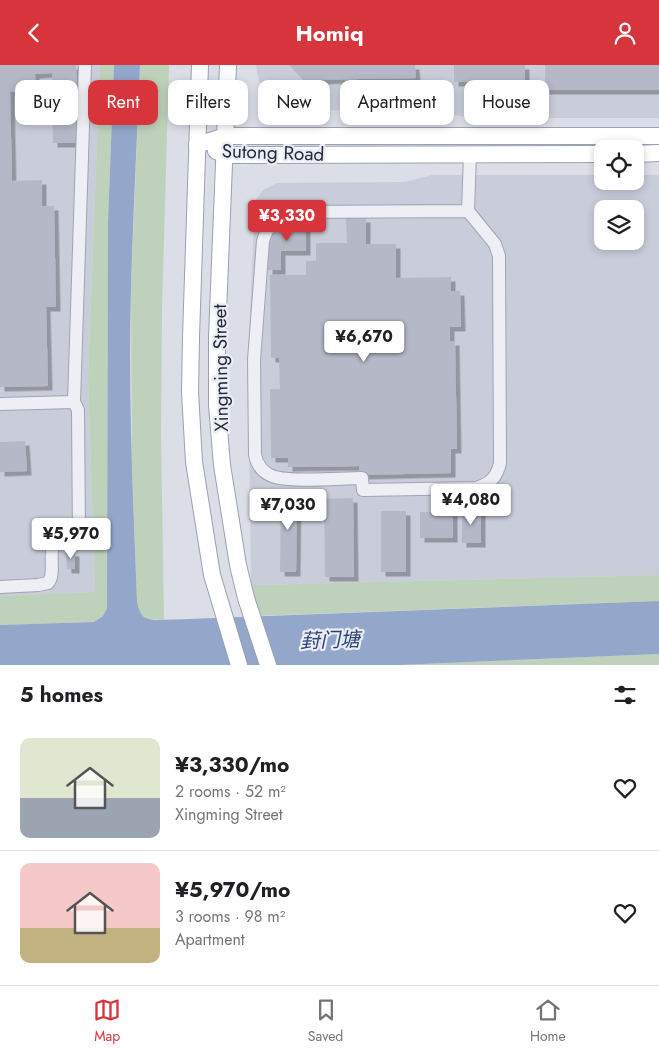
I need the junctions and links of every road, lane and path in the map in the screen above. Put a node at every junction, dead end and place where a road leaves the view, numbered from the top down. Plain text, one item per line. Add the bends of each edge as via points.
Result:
1 (84, 65) edge
2 (200, 65) edge
3 (228, 65) edge
4 (225, 136) junction
5 (659, 136) edge
6 (197, 145) junction
7 (644, 153) edge
8 (659, 153) edge
9 (470, 154) junction
10 (594, 154) edge
11 (224, 155) junction
12 (468, 211) junction
13 (74, 403) junction
14 (0, 404) edge
15 (0, 587) edge
16 (239, 665) edge
17 (268, 665) edge

1 - 13 lane
2 - 6 main road, Xingming Street
3 - 4 main road, Xingming Street
4 - 5 main road, Sutong Road
4 - 6 main road, Sutong Road
4 - 11 main road, Xingming Street
6 - 11 main road, Sutong Road
6 - 16 main road, Xingming Street via 190,392 194,462 212,575
7 - 8 main road
9 - 10 main road, Sutong Road
9 - 11 main road, Sutong Road
9 - 12 lane
11 - 17 main road, Xingming Street, bridge via 217,337 217,405 222,465 238,565
12 - 12 lane via 299,212 285,214 268,229 263,241 254,360 255,455 258,466 268,474 293,479 362,478 363,490 476,488 496,477 500,463 499,256 495,243
13 - 14 lane
13 - 15 lane via 78,410 79,538 62,539 54,544 52,575 48,583

